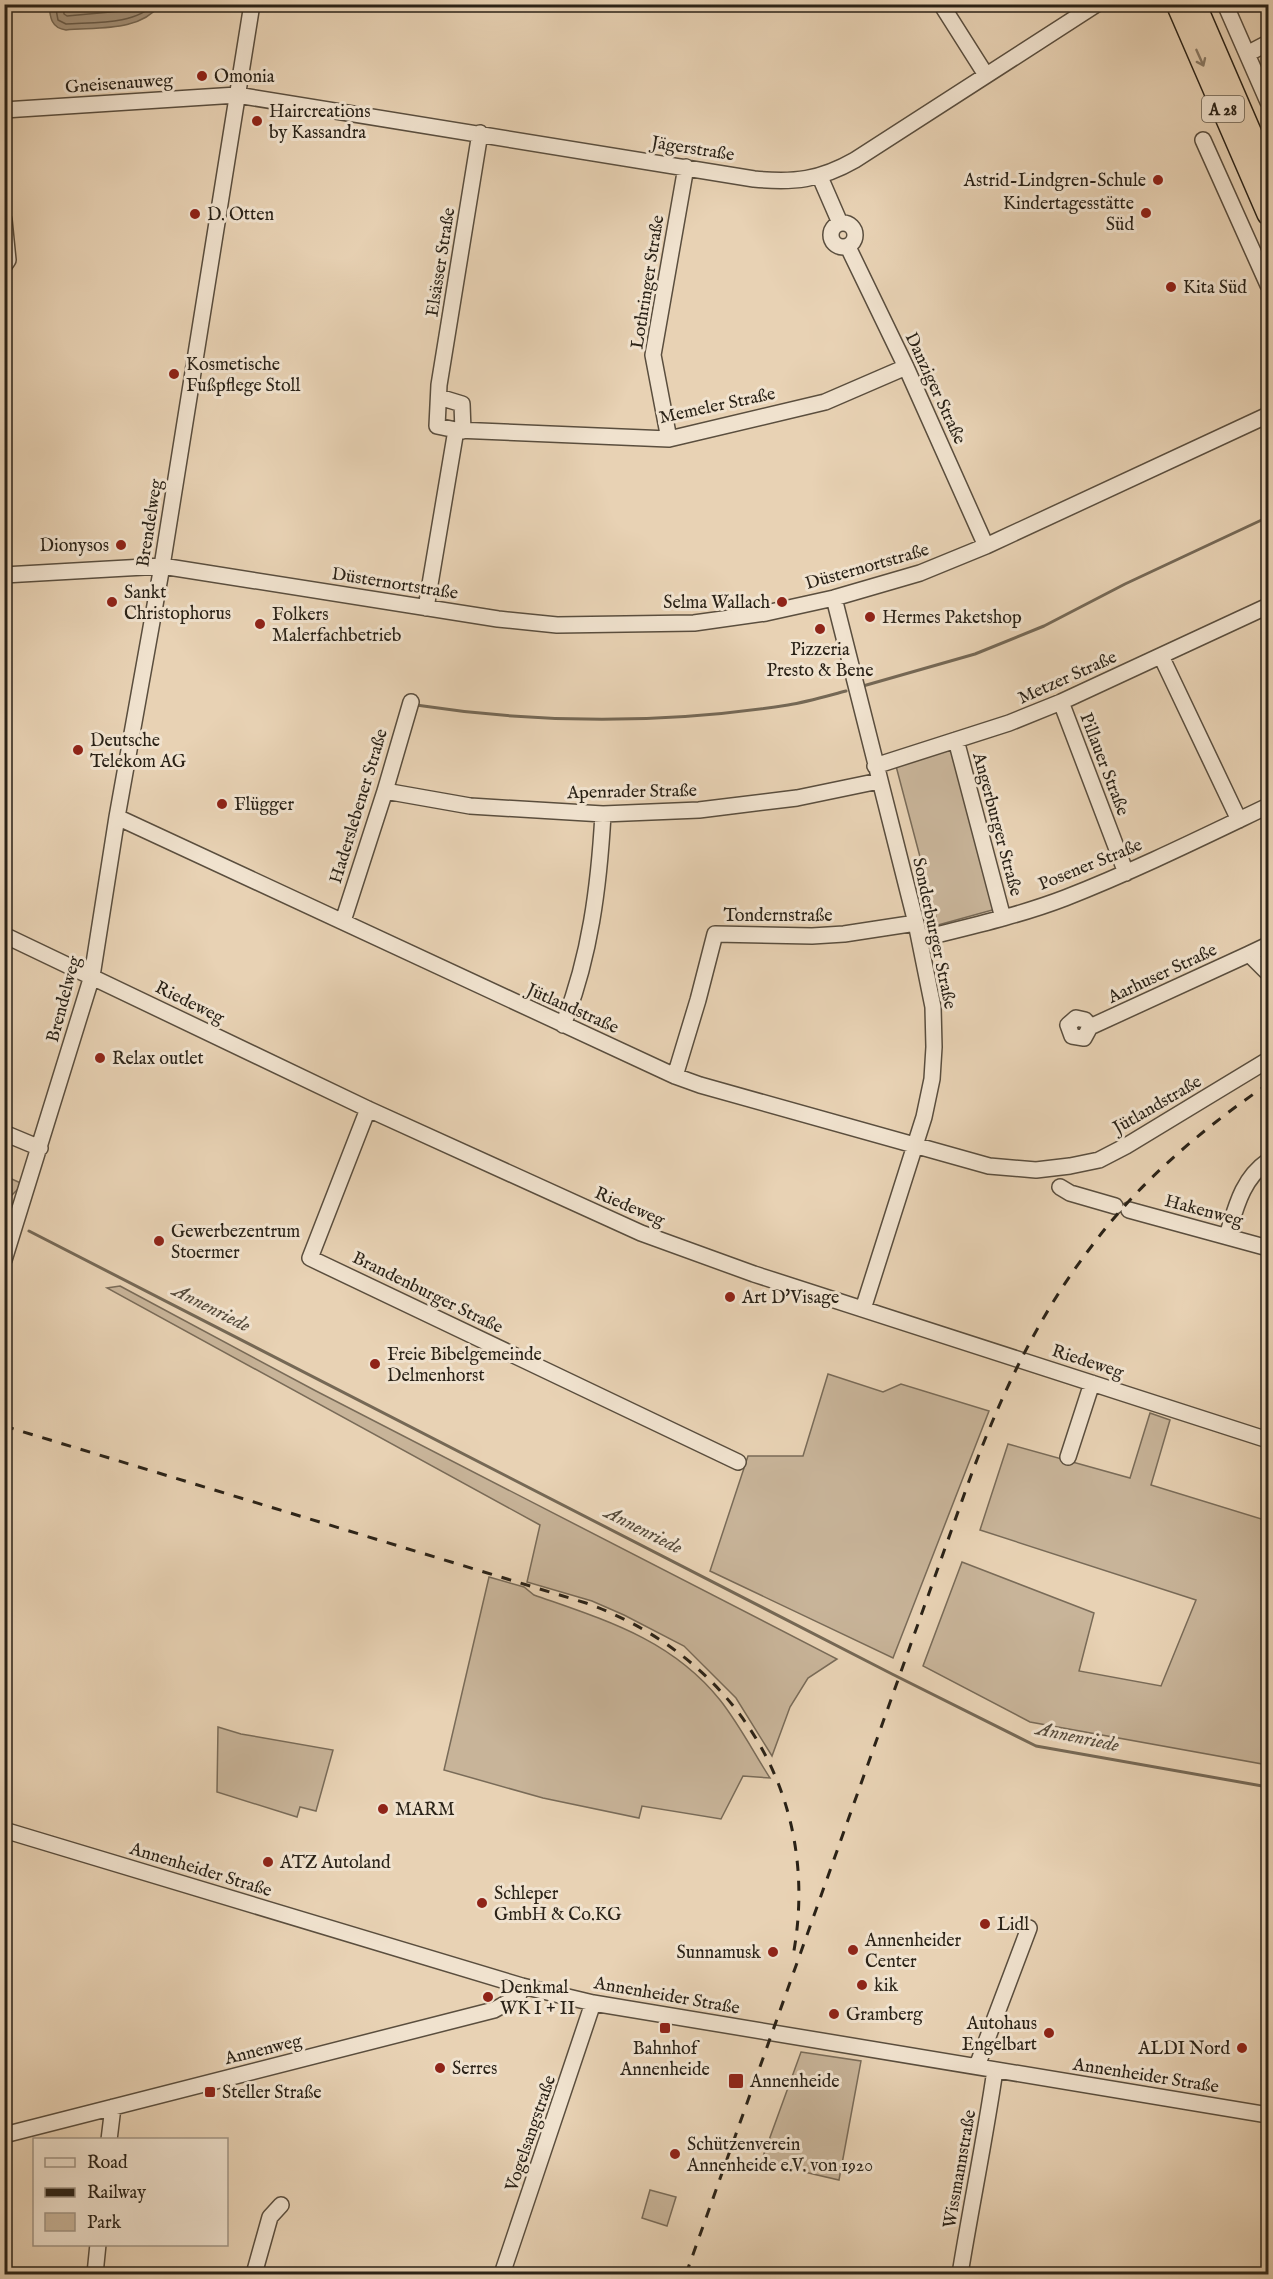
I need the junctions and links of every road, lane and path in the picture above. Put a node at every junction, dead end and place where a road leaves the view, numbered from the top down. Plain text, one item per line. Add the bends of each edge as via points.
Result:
1 (252, 4) edge
2 (941, 4) edge
3 (1177, 4) edge
4 (1195, 4) edge
5 (1224, 4) edge
6 (1093, 6) edge
7 (1269, 43) edge
8 (1247, 54) junction
9 (986, 75) junction
10 (237, 95) junction
11 (1269, 102) edge
12 (4, 110) edge
13 (480, 134) junction
14 (1203, 140) dead end
15 (686, 167) junction
16 (1269, 173) edge
17 (820, 177) junction
18 (1269, 214) edge
19 (4, 220) edge
20 (4, 266) edge
21 (1269, 285) edge
22 (906, 367) junction
23 (439, 397) junction
24 (1269, 415) edge
25 (459, 430) junction
26 (669, 439) junction
27 (986, 546) junction
28 (162, 566) junction
29 (4, 574) edge
30 (834, 598) junction
31 (426, 608) junction
32 (1268, 608) edge
33 (1161, 657) junction
34 (411, 702) dead end
35 (1061, 702) junction
36 (956, 740) junction
37 (877, 773) junction
38 (385, 791) junction
39 (1269, 806) edge
40 (603, 814) junction
41 (117, 817) junction
42 (1239, 820) junction
43 (1126, 873) junction
44 (1003, 918) junction
45 (342, 921) junction
46 (916, 923) junction
47 (4, 935) edge
48 (920, 939) junction
49 (1269, 945) edge
50 (1249, 954) junction
51 (1269, 973) edge
52 (92, 976) junction
53 (563, 1026) junction
54 (1090, 1027) dead end
55 (1269, 1060) edge
56 (675, 1076) junction
57 (368, 1109) junction
58 (4, 1133) edge
59 (915, 1146) junction
60 (40, 1148) junction
61 (1269, 1161) edge
62 (1060, 1167) junction
63 (1036, 1170) junction
64 (1060, 1187) junction
65 (1227, 1236) junction
66 (1269, 1248) edge
67 (4, 1260) edge
68 (863, 1309) junction
69 (1092, 1383) junction
70 (1269, 1440) edge
71 (1068, 1457) dead end
72 (738, 1462) dead end
73 (4, 1830) edge
74 (1029, 1928) dead end
75 (522, 1986) junction
76 (593, 2003) junction
77 (977, 2066) junction
78 (995, 2070) junction
79 (113, 2107) junction
80 (1269, 2115) edge
81 (4, 2135) edge
82 (109, 2138) edge
83 (281, 2205) dead end
84 (98, 2246) edge
85 (95, 2274) edge
86 (254, 2274) edge
87 (502, 2274) edge
88 (960, 2274) edge

1 - 10 street, Brendelweg
2 - 9 street
3 -> 18 highway, A 28
4 - 16 highway, A 28
5 - 8 street
6 - 9 street, Jägerstraße
7 - 8 street
8 - 11 street
9 - 17 street, Jägerstraße via 855,160
10 - 12 street, Gneisenauweg
10 - 13 street, Jägerstraße
10 - 28 street, Brendelweg
13 - 15 street, Jägerstraße
13 - 23 street, Elsässer Straße
14 - 21 street
15 - 17 street, Jägerstraße via 776,181
15 - 26 street, Lothringer Straße via 653,355
17 - 22 street, Danziger Straße via 840,223 852,226 854,241 848,247
19 - 20 street via 8,260
22 - 26 street, Memeler Straße via 825,402
22 - 27 street, Danziger Straße
23 - 25 street via 462,404
23 - 25 street, Elsässer Straße via 437,426
24 - 27 street, Düsternortstraße
25 - 26 street, Memeler Straße
25 - 31 street
27 - 30 street, Düsternortstraße via 920,573
28 - 29 street, Düsternortstraße
28 - 31 street, Düsternortstraße
28 - 41 street, Brendelweg
30 - 31 street, Düsternortstraße via 766,614 683,623 557,625
30 - 37 street, Sonderburger Straße
32 - 33 street, Metzer Straße
33 - 35 street, Metzer Straße
33 - 42 street
34 - 38 street, Haderslebener Straße
35 - 36 street, Metzer Straße
35 - 43 street, Pillauer Straße
36 - 37 street, Metzer Straße
36 - 44 street, Angerburger Straße
37 - 40 street, Apenrader Straße via 797,798 699,810
37 - 46 street, Sonderburger Straße
38 - 40 street, Apenrader Straße via 470,806
38 - 45 street, Haderslebener Straße
39 - 42 street, Posener Straße
40 - 53 street via 599,875 584,962
41 - 45 street, Jütlandstraße
41 - 52 street, Brendelweg
42 - 43 street, Posener Straße
43 - 44 street, Posener Straße
44 - 48 street, Posener Straße
45 - 53 street, Jütlandstraße
46 - 48 street, Sonderburger Straße
46 - 56 street, Tondernstraße via 812,936 715,934
47 - 52 street, Riedeweg
48 - 59 street, Sonderburger Straße via 933,1008 934,1047 932,1079
49 - 50 street, Aarhuser Straße
50 - 51 street
50 - 54 street, Aarhuser Straße
52 - 57 street, Riedeweg
52 - 60 street, Brendelweg
53 - 56 street, Jütlandstraße
55 - 62 street, Jütlandstraße via 1099,1160
56 - 59 street, Jütlandstraße
57 - 68 street, Riedeweg via 641,1233
57 - 72 street, Brandenburger Straße via 310,1258
58 - 60 street
59 - 63 street, Jütlandstraße via 989,1166
59 - 68 street, Sonderburger Straße
60 - 67 street, Brendelweg
61 - 65 street via 1248,1180 1240,1194
62 - 63 street, Jütlandstraße
62 - 64 street via 1067,1178
63 - 64 street via 1053,1187
64 - 65 street, Hakenweg
65 - 66 street, Hakenweg
68 - 69 street, Riedeweg
69 - 70 street, Riedeweg
69 - 71 street
73 - 75 street, Annenheider Straße
74 - 77 street
75 - 76 street, Annenheider Straße
75 - 79 street, Annenweg via 518,1997 494,2010
76 - 77 street, Annenheider Straße
76 - 87 street, Vogelsangstraße
77 - 78 street, Annenheider Straße
78 - 80 street, Annenheider Straße
78 - 88 street, Wissmannstraße
79 - 81 street, Annenweg
79 - 82 street
83 - 86 street via 270,2217
84 - 85 street

